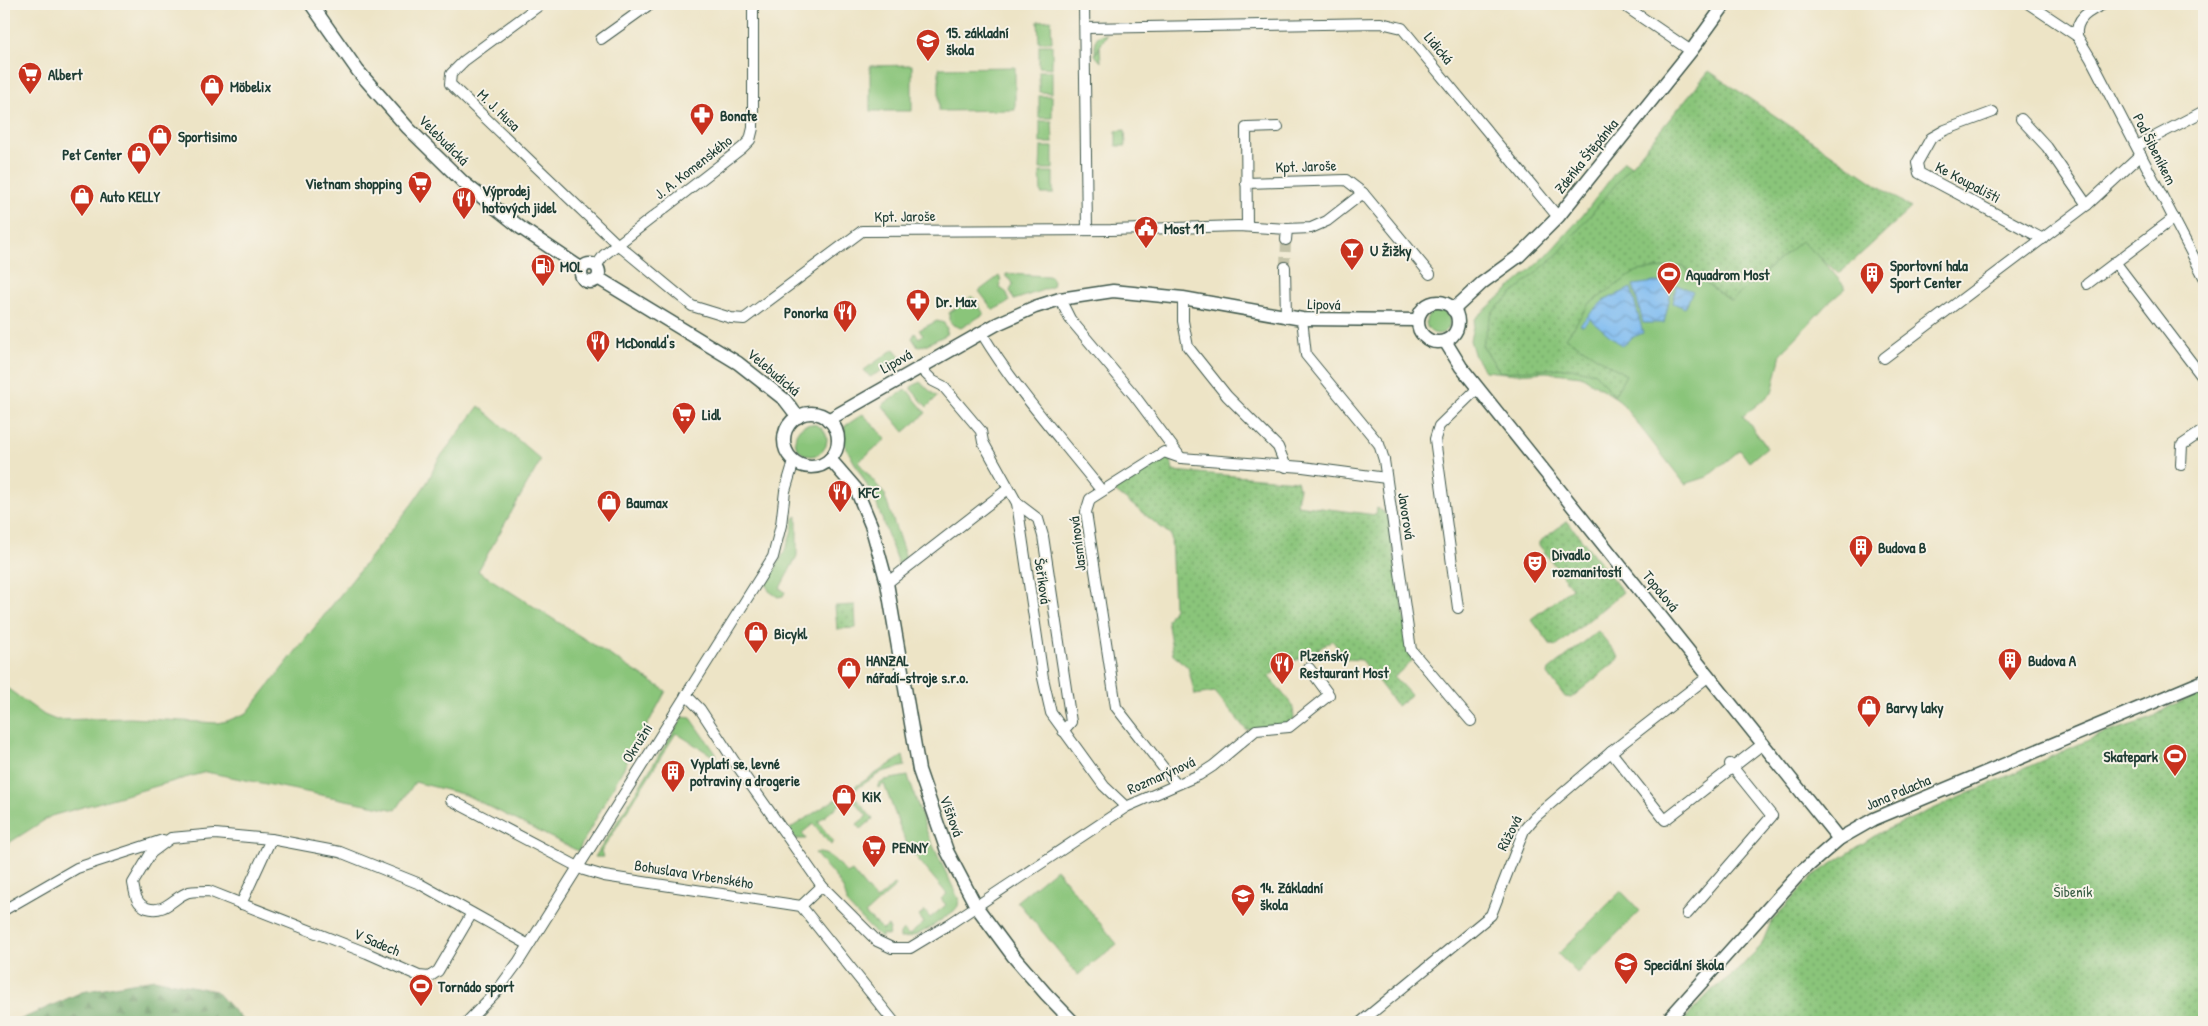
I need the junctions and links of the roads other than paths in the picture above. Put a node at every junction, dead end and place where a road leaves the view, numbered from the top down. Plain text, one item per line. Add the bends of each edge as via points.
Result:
1 (311, 4) edge
2 (541, 4) edge
3 (650, 4) edge
4 (753, 4) edge
5 (1084, 4) edge
6 (1622, 4) edge
7 (1725, 4) edge
8 (2029, 4) edge
9 (2104, 4) edge
10 (1086, 28) junction
11 (2077, 36) junction
12 (601, 40) dead end
13 (1691, 51) junction
14 (2204, 111) edge
15 (1993, 112) dead end
16 (2021, 119) dead end
17 (1278, 127) dead end
18 (2139, 150) junction
19 (1246, 183) junction
20 (1363, 193) junction
21 (2087, 205) junction
22 (1558, 217) junction
23 (2174, 218) junction
24 (1246, 226) junction
25 (1287, 229) junction
26 (1087, 230) junction
27 (2042, 239) junction
28 (1286, 240) tunnel mouth
29 (617, 244) junction
30 (2115, 262) junction
31 (1285, 267) tunnel mouth
32 (597, 272) junction
33 (1430, 274) dead end
34 (2204, 278) edge
35 (2087, 284) dead end
36 (1183, 298) junction
37 (1060, 299) junction
38 (1453, 310) junction
39 (1286, 318) junction
40 (1302, 320) junction
41 (1418, 320) junction
42 (981, 332) junction
43 (1445, 341) junction
44 (1884, 358) dead end
45 (920, 366) junction
46 (2204, 379) edge
47 (1478, 388) junction
48 (798, 417) junction
49 (828, 420) junction
50 (2204, 430) edge
51 (1181, 458) junction
52 (830, 459) junction
53 (794, 461) junction
54 (2181, 465) dead end
55 (1286, 467) junction
56 (1386, 478) junction
57 (1008, 489) junction
58 (1101, 490) junction
59 (1017, 503) junction
60 (887, 582) junction
61 (1458, 608) dead end
62 (1309, 668) dead end
63 (1709, 676) junction
64 (2204, 680) edge
65 (686, 695) junction
66 (1471, 721) dead end
67 (1064, 730) junction
68 (1764, 743) junction
69 (1611, 752) junction
70 (1731, 766) junction
71 (1176, 784) junction
72 (451, 800) dead end
73 (1126, 807) junction
74 (171, 838) junction
75 (271, 839) junction
76 (1839, 839) junction
77 (577, 867) junction
78 (822, 886) junction
79 (241, 904) junction
80 (801, 906) junction
81 (976, 906) junction
82 (4, 910) edge
83 (472, 913) junction
84 (1687, 914) dead end
85 (529, 944) junction
86 (467, 1022) edge
87 (894, 1022) edge
88 (1073, 1022) edge
89 (1361, 1022) edge
90 (1666, 1022) edge

1 - 32 street, Velebudická via 358,71 408,128 464,183 521,228 582,269 588,264
2 - 29 street, M. J. Husa via 464,61 451,74 450,84
3 - 12 street
4 - 29 street, J. A. Komenského via 753,128 750,140
5 - 10 street
6 - 13 street
7 - 13 street, Zdeňka Štěpánka
8 - 11 street
9 - 11 street via 2080,20
10 - 22 street, Lidická via 1381,23 1402,28
10 - 26 street
11 - 18 street, Pod Šibeníkem
13 - 22 street, Zdeňka Štěpánka
14 - 18 street
15 - 27 street, Ke Koupališti via 1931,138 1917,163 1919,172
16 - 21 street via 2047,147
17 - 19 street via 1246,128
18 - 21 street
18 - 23 street, Pod Šibeníkem
19 - 20 street, Kpt. Jaroše via 1346,180
19 - 24 street
20 - 25 street, Kpt. Jaroše via 1327,221 1311,228
20 - 33 street, Kpt. Jaroše
21 - 27 street
22 - 38 street, Zdeňka Štěpánka via 1519,256 1482,283
23 - 30 street
23 - 34 street, Pod Šibeníkem
24 - 25 street, Kpt. Jaroše
24 - 26 street, Kpt. Jaroše
25 - 28 street
26 - 29 street, Kpt. Jaroše via 862,231 744,318 731,318 692,306
27 - 44 street
29 - 32 street, J. A. Komenského via 604,255
30 - 35 street
30 - 46 street
31 - 39 street
32 - 48 street, Velebudická via 738,363 785,400
36 - 37 street, Lipová via 1113,291
36 - 39 street, Lipová
36 - 55 street via 1188,347 1227,396 1278,447
37 - 42 street, Lipová
37 - 51 street via 1070,319 1134,395
38 - 41 street via 1442,303 1432,303 1424,308
38 - 43 street via 1458,326 1452,337
39 - 40 street, Lipová
40 - 41 street, Lipová
40 - 56 street, Javorová via 1306,355 1379,444
41 - 43 street via 1424,337 1431,341
42 - 45 street, Lipová
42 - 58 street via 1034,407
43 - 47 street, Topolová
45 - 49 street, Lipová
45 - 57 street, Šeříková via 933,381 943,386 981,431 983,442
47 - 61 street via 1439,426 1435,439
47 - 63 street, Topolová
48 - 49 street, Velebudická via 812,414
48 - 53 street, Velebudická via 790,424 784,440 785,448
49 - 52 street via 837,443
50 - 54 street via 2182,444
51 - 55 street, Jasmínová
51 - 58 street, Jasmínová via 1164,452
52 - 53 street via 816,466
52 - 60 street, Višňová via 856,489 871,525
53 - 65 street, Okružní via 785,490 782,525 772,557
55 - 56 street, Jasmínová
56 - 66 street, Javorová via 1412,650
57 - 59 street, Šeříková
57 - 60 street
58 - 71 street, Jasmínová via 1090,499 1086,512 1116,707
59 - 67 street, Šeříková via 1042,678 1052,713
59 - 67 street via 1038,520 1043,536 1071,722
60 - 81 street, Višňová via 919,770 947,851
62 - 71 street, Rozmarýnová via 1328,694 1289,727 1256,730 1213,766
63 - 68 street, Topolová
63 - 69 street, Růžová
64 - 76 street, Jana Palacha via 1874,819
65 - 77 street, Okružní
65 - 78 street, Rozmarýnová via 700,709
67 - 73 street, Šeříková via 1104,786
68 - 70 street
68 - 76 street, Topolová
69 - 70 street via 1665,820
69 - 89 street, Růžová via 1534,817 1524,830 1491,915
70 - 84 street via 1772,816
71 - 73 street, Rozmarýnová
72 - 77 street, Bohuslava Vrbenského
73 - 81 street, Rozmarýnová
74 - 75 street via 215,834
74 - 79 street, V Sadech via 151,853 133,883 136,899 144,907 155,910 188,892 209,891
74 - 82 street via 77,868
75 - 79 street
75 - 83 street via 340,852 420,884
76 - 90 street, Jana Palacha via 1800,873
77 - 80 street, Bohuslava Vrbenského via 604,876
77 - 85 street, Okružní
78 - 80 street
78 - 81 street, Rozmarýnová via 877,940 892,948 910,948
79 - 83 street, V Sadech via 419,976 429,977 438,971
80 - 87 street
81 - 88 street, Višňová via 1013,956
83 - 85 street
85 - 86 street, Okružní via 497,991

